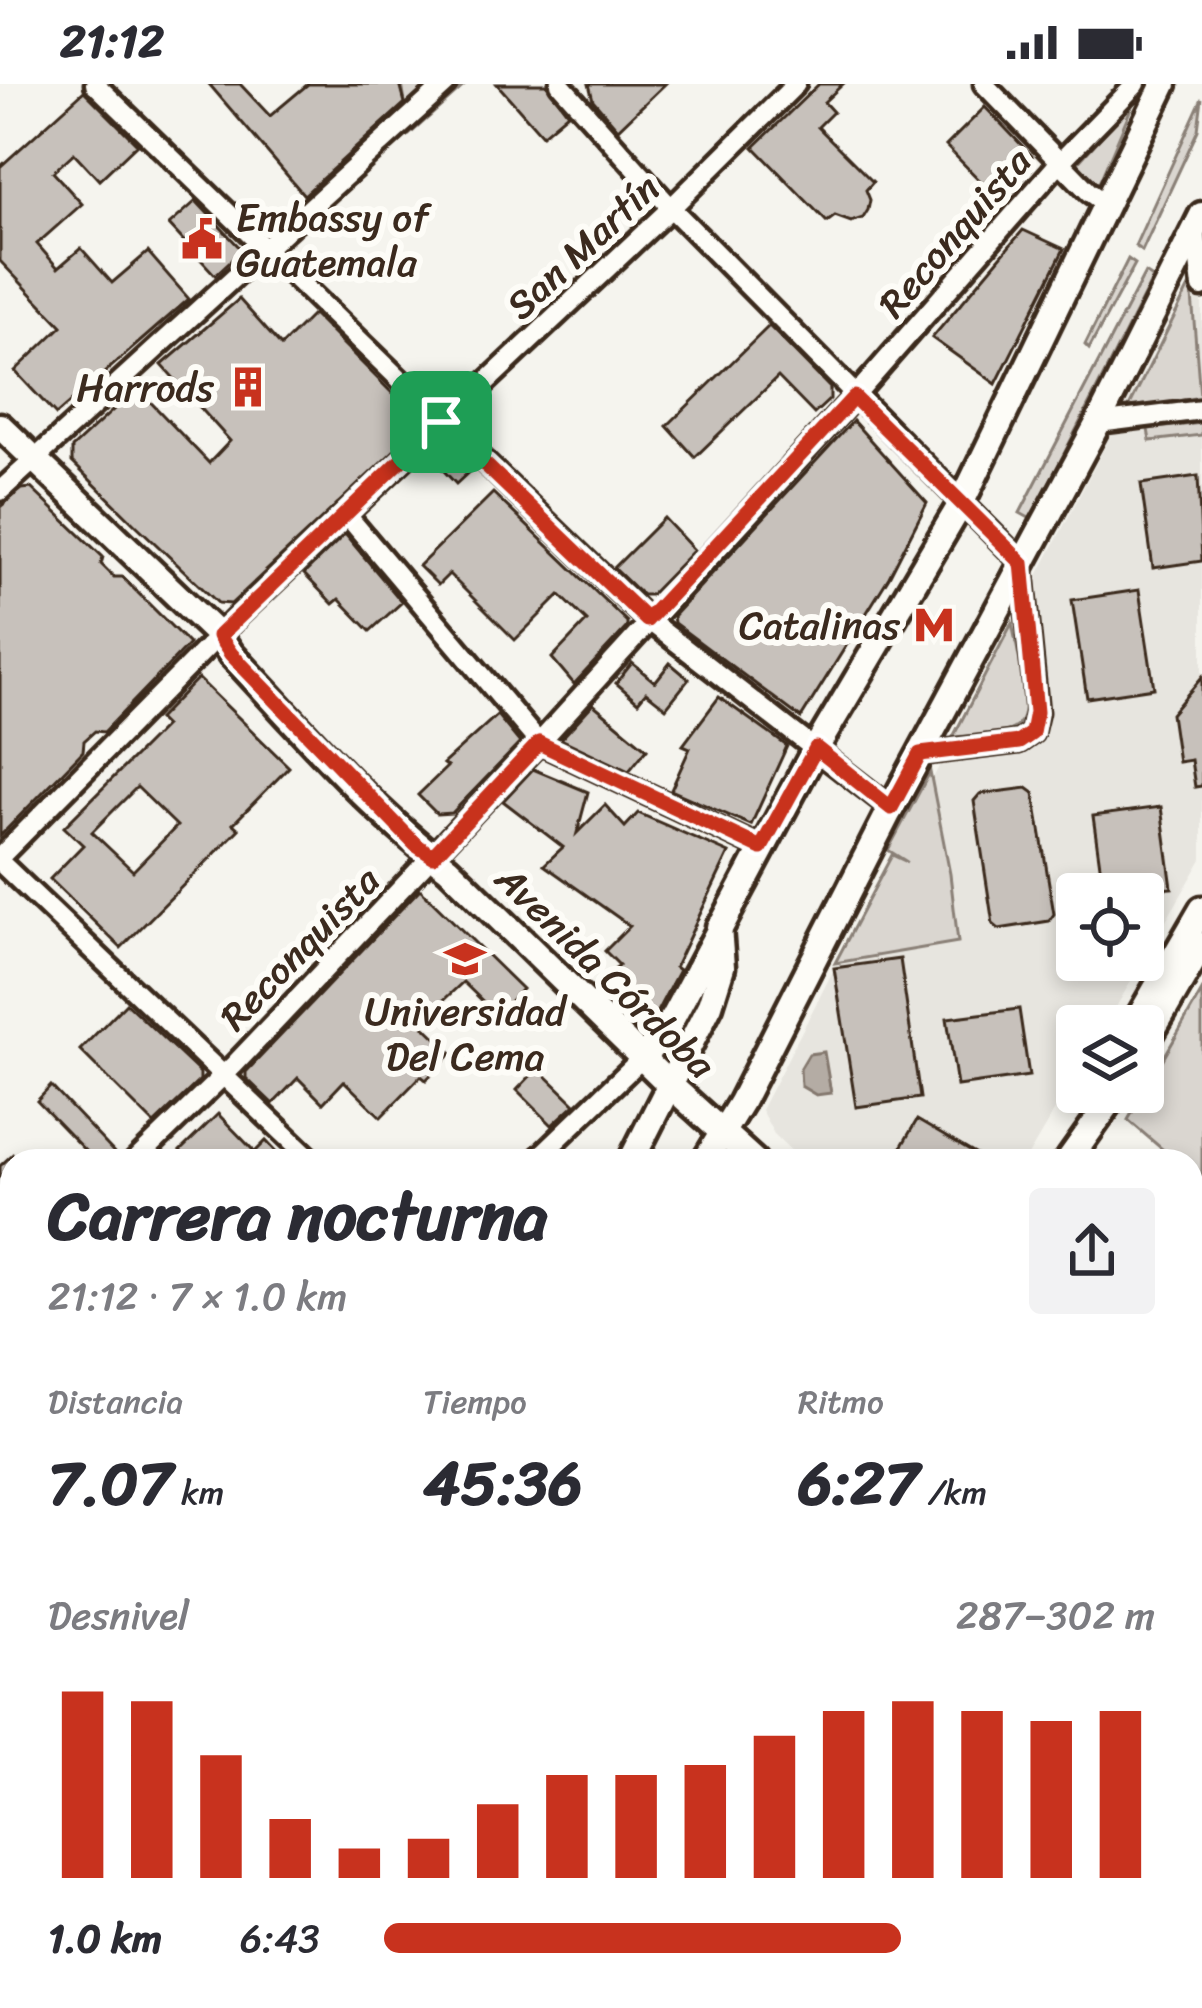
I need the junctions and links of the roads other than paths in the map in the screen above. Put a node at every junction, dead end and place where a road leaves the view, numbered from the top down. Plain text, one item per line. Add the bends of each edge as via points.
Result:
1 (95, 84) edge
2 (446, 84) edge
3 (560, 84) edge
4 (796, 84) edge
5 (984, 84) edge
6 (1136, 84) edge
7 (1164, 84) edge
8 (1059, 163) junction
9 (1107, 205) junction
10 (671, 208) junction
11 (1199, 221) edge
12 (266, 249) junction
13 (1202, 287) edge
14 (854, 397) junction
15 (1202, 410) edge
16 (441, 422) junction
17 (1098, 423) junction
18 (0, 426) edge
19 (35, 460) junction
20 (0, 491) edge
21 (961, 504) junction
22 (345, 513) junction
23 (1022, 563) junction
24 (647, 620) junction
25 (219, 636) junction
26 (539, 743) junction
27 (816, 748) junction
28 (920, 754) junction
29 (891, 808) junction
30 (761, 848) junction
31 (433, 856) junction
32 (0, 860) edge
33 (1202, 909) edge
34 (719, 927) junction
35 (1202, 945) edge
36 (1146, 1005) edge
37 (1164, 1011) edge
38 (642, 1058) junction
39 (224, 1075) junction
40 (670, 1085) junction
41 (1087, 1113) edge
42 (1101, 1113) edge
43 (723, 1133) junction
44 (147, 1149) edge
45 (301, 1149) edge
46 (547, 1149) edge
47 (638, 1149) edge
48 (713, 1149) edge
49 (741, 1149) edge
50 (1071, 1149) edge
51 (1075, 1149) edge

1 - 12 street
2 - 12 street
3 - 10 street
4 - 10 street, San Martín
5 - 8 street
6 - 8 street, Reconquista
7 - 9 main road
8 - 9 street
8 - 14 street, Reconquista
9 - 21 main road
10 - 14 street
10 - 16 street, San Martín
11 - 13 street
11 - 17 main road
12 - 16 street
12 - 19 street
14 - 21 street
14 - 24 street, Reconquista
15 - 17 street
16 - 22 street, San Martín
16 - 24 street
17 - 23 main road
18 - 19 main road, Avenida Córdoba
19 - 20 street
19 - 25 main road, Avenida Córdoba
21 - 23 street
21 - 27 main road
22 - 25 street, San Martín
22 - 26 street
23 - 28 main road
23 - 28 street via 1032,733 1019,742
24 - 26 street, Reconquista
24 - 27 street
25 - 31 main road, Avenida Córdoba via 323,753
25 - 32 street, San Martín
26 - 30 street
26 - 31 street, Reconquista
27 - 29 street
27 - 30 main road
28 - 29 main road
29 - 43 main road
30 - 34 main road
31 - 38 main road, Avenida Córdoba
31 - 39 street, Reconquista
32 - 39 street
33 - 36 main road
34 - 38 main road via 665,1032
34 - 40 main road via 722,967
35 - 37 main road
38 - 40 main road, Avenida Córdoba
38 - 46 street
39 - 44 street, Reconquista
39 - 45 street
40 - 43 main road, Avenida Córdoba
40 - 47 main road
41 - 50 main road
42 - 51 main road
43 - 48 main road
43 - 49 main road, Avenida Córdoba

